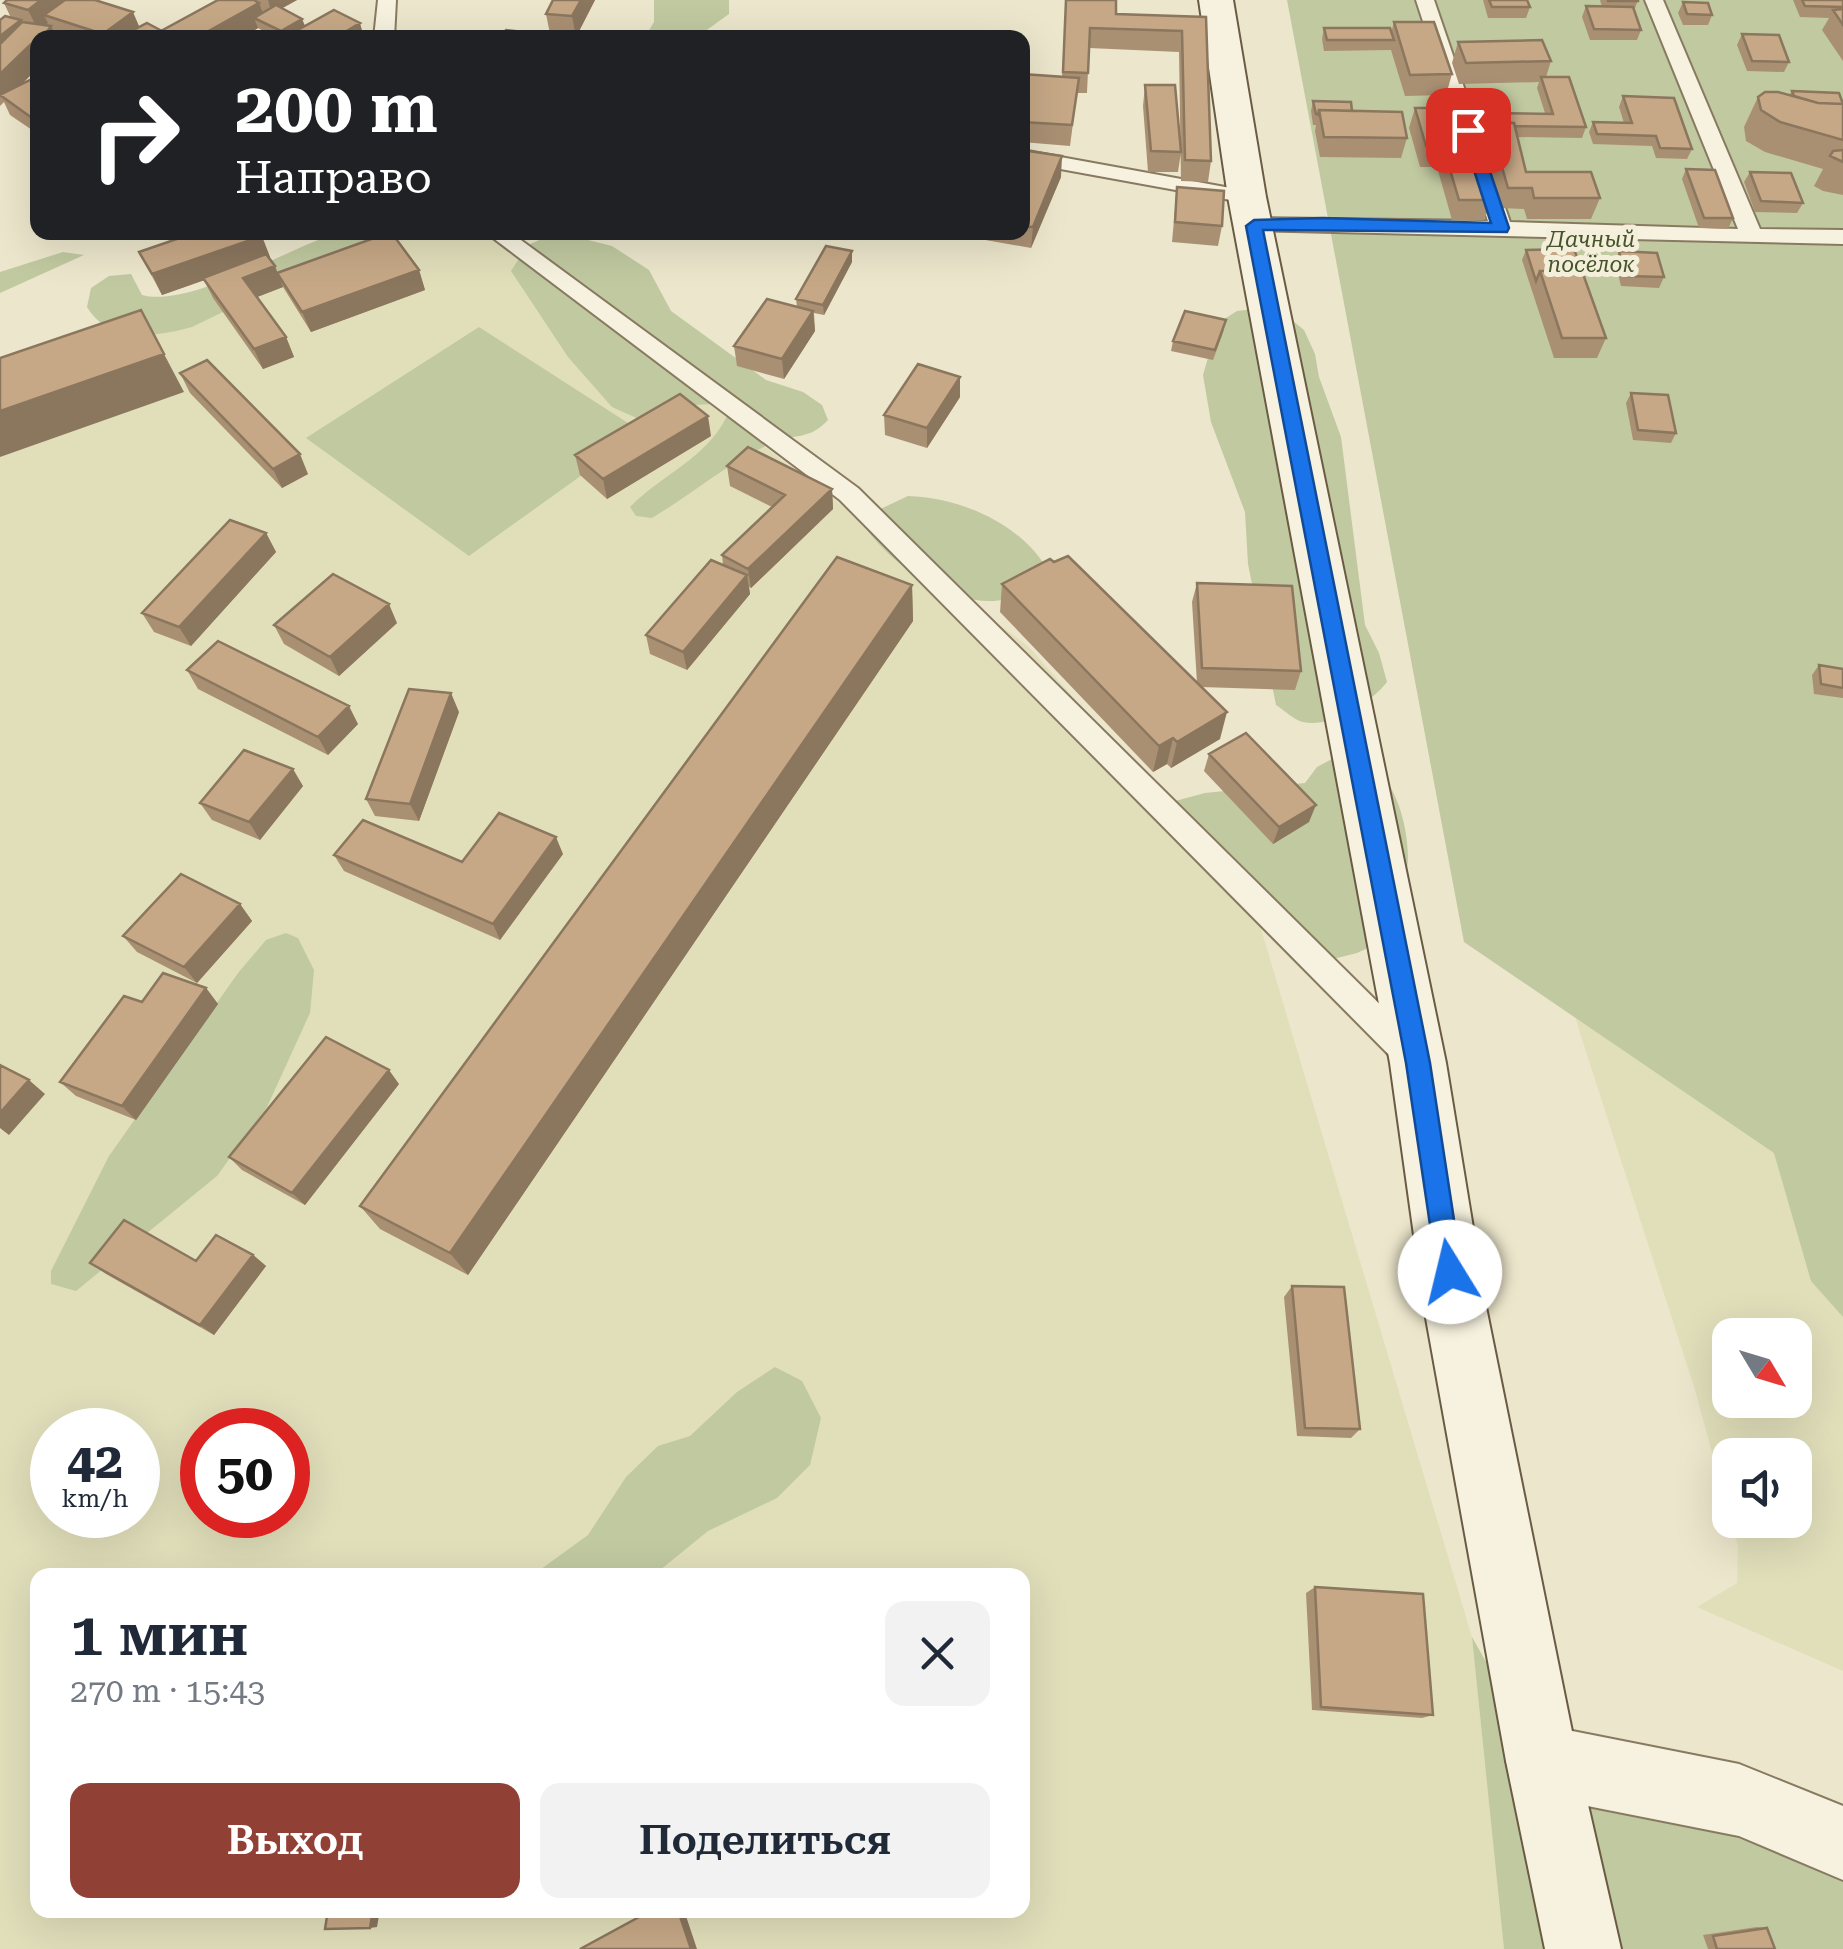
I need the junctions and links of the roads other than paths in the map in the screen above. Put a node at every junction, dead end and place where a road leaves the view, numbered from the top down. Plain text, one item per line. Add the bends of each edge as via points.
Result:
1 (386, 0) edge
2 (1216, 0) edge
3 (1425, 0) edge
4 (1654, 0) edge
5 (384, 30) edge
6 (1030, 158) edge
7 (1250, 211) junction
8 (1501, 228) junction
9 (1752, 236) junction
10 (1843, 238) edge
11 (506, 240) edge
12 (1418, 1063) junction
13 (1542, 1761) junction
14 (1843, 1843) edge
15 (1582, 1949) edge

1 - 5 lane
2 - 7 main road
3 - 8 lane
4 - 9 lane
6 - 7 lane
7 - 8 lane via 1323,223
7 - 12 main road
8 - 9 lane
9 - 10 lane
11 - 12 lane via 849,494
12 - 13 main road via 1455,1307
13 - 14 main road via 1739,1800
13 - 15 main road

